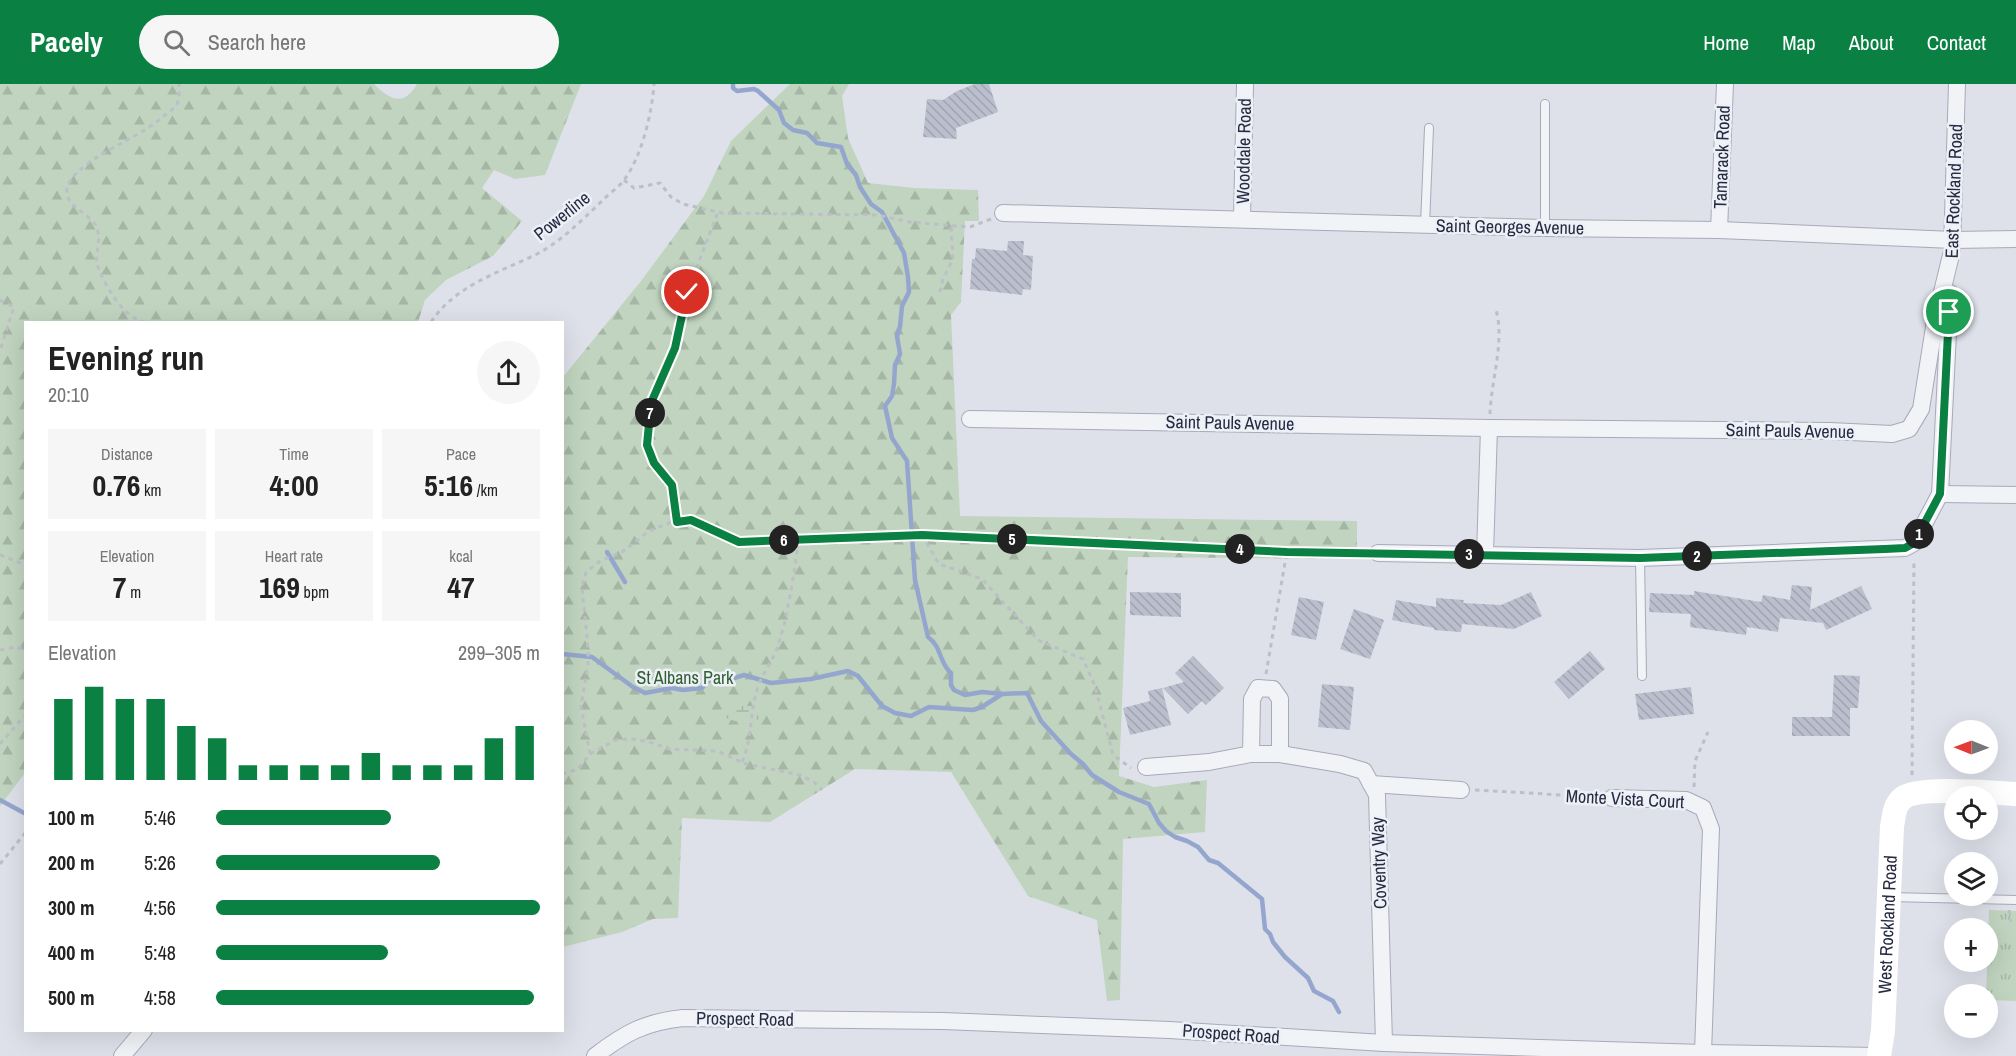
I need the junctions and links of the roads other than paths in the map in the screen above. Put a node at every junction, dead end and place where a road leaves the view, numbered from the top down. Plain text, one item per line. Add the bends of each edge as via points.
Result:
1 (1245, 84) edge
2 (1725, 84) edge
3 (1957, 84) edge
4 (1545, 104) dead end
5 (1429, 128) dead end
6 (1003, 213) road end
7 (1242, 219) junction
8 (1425, 225) junction
9 (1545, 228) junction
10 (1719, 230) junction
11 (2016, 240) edge
12 (1952, 247) junction
13 (970, 418) dead end
14 (1490, 428) junction
15 (1940, 494) junction
16 (2016, 495) edge
17 (1378, 553) road end
18 (1485, 554) junction
19 (1640, 558) junction
20 (1642, 676) dead end
21 (1251, 754) junction
22 (1280, 754) junction
23 (1146, 767) road end
24 (1371, 784) junction
25 (1461, 790) road end
26 (2016, 794) edge
27 (1612, 798) road end
28 (1889, 897) junction
29 (2016, 900) edge
30 (142, 1032) edge
31 (1384, 1043) junction
32 (1702, 1053) junction
33 (122, 1056) edge
34 (595, 1056) edge
35 (1878, 1056) edge

1 - 7 street, Wooddale Road
2 - 10 street, Tamarack Road
3 - 12 street, East Rockland Road
4 - 9 lane
5 - 8 lane
6 - 7 street, Saint Georges Avenue
7 - 8 street, Saint Georges Avenue
8 - 9 street, Saint Georges Avenue
9 - 10 street, Saint Georges Avenue
10 - 12 street, Saint Georges Avenue
11 - 12 street, Saint Georges Avenue
12 - 14 street, Saint Pauls Avenue via 1921,409 1909,429 1892,434
12 - 15 street, East Rockland Road
13 - 14 street, Saint Pauls Avenue
14 - 18 street
15 - 16 street
15 - 19 street, East Rockland Road via 1914,543 1905,548
17 - 18 street
18 - 19 street
19 - 20 lane
21 - 22 street
21 - 22 street via 1252,699 1258,688 1273,689 1280,699
21 - 23 street
22 - 24 street via 1364,771
24 - 25 street
24 - 31 street, Coventry Way via 1377,795
26 - 28 street, West Rockland Road via 1920,792 1908,786 1895,807
27 - 32 street, Monte Vista Court via 1686,800 1703,808 1711,829
28 - 29 lane
28 - 35 street, West Rockland Road via 1883,1031
30 - 33 street
31 - 32 street, Prospect Road
31 - 34 street, Prospect Road via 943,1021 683,1018 644,1025
32 - 35 street, Prospect Road

